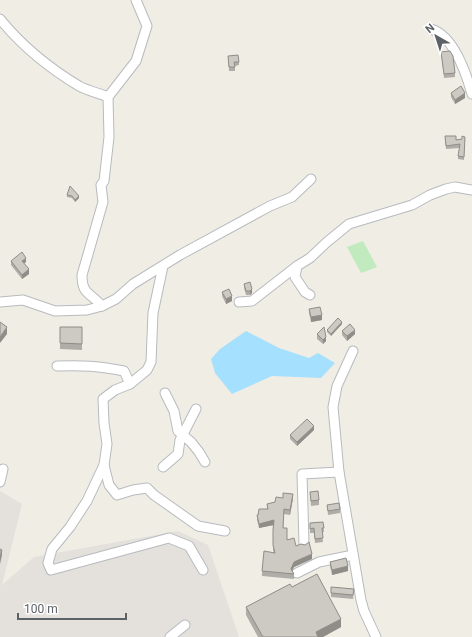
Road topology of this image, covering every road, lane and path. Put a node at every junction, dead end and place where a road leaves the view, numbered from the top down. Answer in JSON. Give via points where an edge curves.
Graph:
{"nodes":[{"id":1,"x":136,"y":0,"type":"edge"},
{"id":2,"x":0,"y":18,"type":"edge"},
{"id":3,"x":432,"y":29,"type":"dead end"},
{"id":4,"x":472,"y":94,"type":"edge"},
{"id":5,"x":108,"y":97,"type":"junction"},
{"id":6,"x":311,"y":180,"type":"dead end"},
{"id":7,"x":472,"y":190,"type":"edge"},
{"id":8,"x":163,"y":266,"type":"junction"},
{"id":9,"x":297,"y":266,"type":"junction"},
{"id":10,"x":310,"y":294,"type":"dead end"},
{"id":11,"x":0,"y":302,"type":"edge"},
{"id":12,"x":239,"y":302,"type":"dead end"},
{"id":13,"x":102,"y":306,"type":"junction"},
{"id":14,"x":353,"y":351,"type":"dead end"},
{"id":15,"x":57,"y":366,"type":"dead end"},
{"id":16,"x":130,"y":384,"type":"junction"},
{"id":17,"x":165,"y":393,"type":"dead end"},
{"id":18,"x":196,"y":409,"type":"dead end"},
{"id":19,"x":183,"y":435,"type":"junction"},
{"id":20,"x":205,"y":462,"type":"dead end"},
{"id":21,"x":104,"y":465,"type":"junction"},
{"id":22,"x":162,"y":467,"type":"dead end"},
{"id":23,"x":3,"y":469,"type":"dead end"},
{"id":24,"x":339,"y":472,"type":"junction"},
{"id":25,"x":0,"y":482,"type":"edge"},
{"id":26,"x":225,"y":531,"type":"dead end"},
{"id":27,"x":304,"y":544,"type":"edge"},
{"id":28,"x":353,"y":555,"type":"junction"},
{"id":29,"x":203,"y":570,"type":"dead end"},
{"id":30,"x":297,"y":573,"type":"dead end"},
{"id":31,"x":185,"y":625,"type":"dead end"},
{"id":32,"x":170,"y":637,"type":"edge"},
{"id":33,"x":376,"y":637,"type":"edge"}],
"edges":[{"from":1,"to":5,"type":"street","via":[[147,26],[136,60]]},
{"from":2,"to":5,"type":"street","via":[[43,62],[81,86]]},
{"from":3,"to":4,"type":"street","via":[[438,31],[449,42],[461,62]]},
{"from":5,"to":13,"type":"street","via":[[109,137],[104,181],[101,185],[103,202],[82,275],[82,286]]},
{"from":6,"to":8,"type":"street","via":[[292,197],[270,206]]},
{"from":7,"to":9,"type":"street","via":[[455,187],[446,189],[412,204],[349,224]]},
{"from":8,"to":13,"type":"street"},
{"from":8,"to":16,"type":"street","via":[[153,313],[151,362],[147,370]]},
{"from":9,"to":10,"type":"street","via":[[295,277],[305,292]]},
{"from":9,"to":12,"type":"street","via":[[252,301]]},
{"from":11,"to":13,"type":"street","via":[[23,300],[55,311],[87,310]]},
{"from":14,"to":24,"type":"street","via":[[337,386],[334,401]]},
{"from":15,"to":16,"type":"street","via":[[100,366],[124,371]]},
{"from":16,"to":21,"type":"street","via":[[115,390],[103,400],[107,444]]},
{"from":17,"to":19,"type":"street","via":[[174,411],[178,431]]},
{"from":18,"to":19,"type":"street"},
{"from":19,"to":20,"type":"street"},
{"from":19,"to":22,"type":"street","via":[[178,454]]},
{"from":21,"to":26,"type":"street","via":[[109,485],[117,495],[148,488],[198,526]]},
{"from":21,"to":29,"type":"street","via":[[70,528],[52,549],[48,563],[51,570],[169,538],[189,546]]},
{"from":23,"to":25,"type":"street"},
{"from":24,"to":27,"type":"street","via":[[302,474]]},
{"from":24,"to":28,"type":"street"},
{"from":28,"to":30,"type":"street","via":[[319,562]]},
{"from":28,"to":33,"type":"street","via":[[364,611]]},
{"from":31,"to":32,"type":"street"}]}
